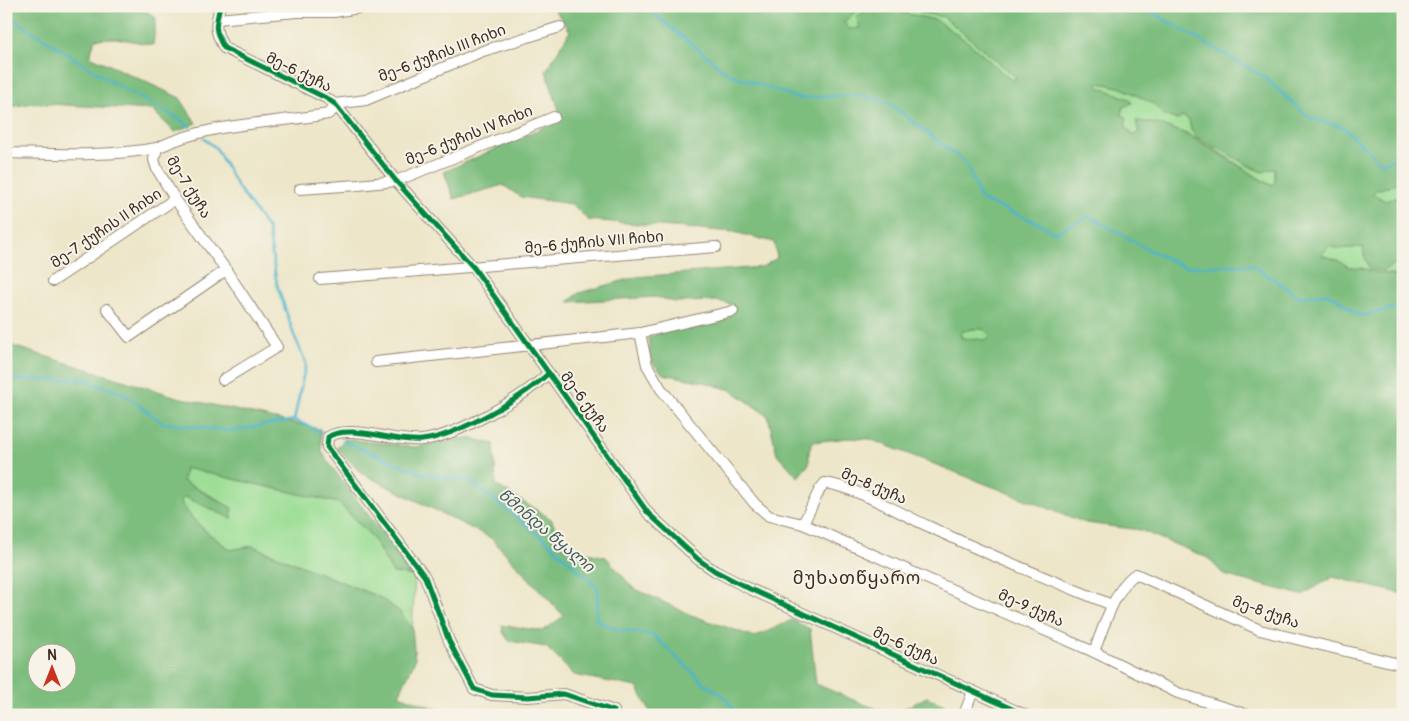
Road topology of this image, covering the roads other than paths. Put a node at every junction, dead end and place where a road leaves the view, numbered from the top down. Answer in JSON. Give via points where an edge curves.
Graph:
{"nodes":[{"id":1,"x":220,"y":6,"type":"edge"},
{"id":2,"x":371,"y":6,"type":"edge"},
{"id":3,"x":217,"y":19,"type":"junction"},
{"id":4,"x":560,"y":27,"type":"dead end"},
{"id":5,"x":334,"y":104,"type":"junction"},
{"id":6,"x":554,"y":117,"type":"dead end"},
{"id":7,"x":157,"y":148,"type":"junction"},
{"id":8,"x":6,"y":153,"type":"edge"},
{"id":9,"x":396,"y":181,"type":"junction"},
{"id":10,"x":300,"y":189,"type":"dead end"},
{"id":11,"x":175,"y":199,"type":"junction"},
{"id":12,"x":716,"y":247,"type":"dead end"},
{"id":13,"x":474,"y":268,"type":"junction"},
{"id":14,"x":226,"y":270,"type":"junction"},
{"id":15,"x":320,"y":279,"type":"dead end"},
{"id":16,"x":53,"y":281,"type":"dead end"},
{"id":17,"x":107,"y":309,"type":"dead end"},
{"id":18,"x":733,"y":311,"type":"dead end"},
{"id":19,"x":640,"y":333,"type":"junction"},
{"id":20,"x":529,"y":345,"type":"junction"},
{"id":21,"x":376,"y":362,"type":"dead end"},
{"id":22,"x":549,"y":373,"type":"junction"},
{"id":23,"x":223,"y":380,"type":"dead end"},
{"id":24,"x":803,"y":524,"type":"junction"},
{"id":25,"x":1112,"y":605,"type":"junction"},
{"id":26,"x":1094,"y":652,"type":"junction"},
{"id":27,"x":1403,"y":664,"type":"edge"},
{"id":28,"x":974,"y":691,"type":"junction"},
{"id":29,"x":614,"y":711,"type":"dead end"},
{"id":30,"x":964,"y":715,"type":"edge"},
{"id":31,"x":1026,"y":715,"type":"edge"},
{"id":32,"x":1248,"y":715,"type":"edge"}],
"edges":[{"from":1,"to":3,"type":"street","name":"მე-6 ქუჩა"},
{"from":2,"to":3,"type":"street","via":[[334,12]]},
{"from":3,"to":5,"type":"street","name":"მე-6 ქუჩა","via":[[216,34],[224,48]]},
{"from":4,"to":5,"type":"street","name":"მე-6 ქუჩის III ჩიხი","via":[[483,51],[366,100]]},
{"from":5,"to":7,"type":"street","name":"მე-7 ქუჩა","via":[[328,114],[206,130],[176,138]]},
{"from":5,"to":9,"type":"street","name":"მე-6 ქუჩა"},
{"from":6,"to":9,"type":"street","name":"მე-6 ქუჩის IV ჩიხი"},
{"from":7,"to":8,"type":"street","via":[[80,155]]},
{"from":7,"to":11,"type":"street","name":"მე-7 ქუჩა","via":[[154,160],[157,169]]},
{"from":9,"to":10,"type":"street","name":"მე-6 ქუჩის IV ჩიხი"},
{"from":9,"to":13,"type":"street","name":"მე-6 ქუჩა"},
{"from":11,"to":14,"type":"street","name":"მე-7 ქუჩა"},
{"from":11,"to":16,"type":"street","name":"მე-7 ქუჩის II ჩიხი"},
{"from":12,"to":13,"type":"street","name":"მე-6 ქუჩის VII ჩიხი"},
{"from":13,"to":15,"type":"street","name":"მე-6 ქუჩის VII ჩიხი"},
{"from":13,"to":20,"type":"street","name":"მე-6 ქუჩა"},
{"from":14,"to":17,"type":"street","via":[[129,337]]},
{"from":14,"to":23,"type":"street","name":"მე-7 ქუჩა","via":[[277,347]]},
{"from":18,"to":19,"type":"street"},
{"from":19,"to":20,"type":"street"},
{"from":19,"to":24,"type":"street","via":[[647,365],[661,389],[755,504],[769,516]]},
{"from":20,"to":21,"type":"street"},
{"from":20,"to":22,"type":"street","name":"მე-6 ქუჩა"},
{"from":22,"to":28,"type":"street","name":"მე-6 ქუჩა","via":[[648,513],[699,560],[750,589]]},
{"from":22,"to":29,"type":"street","via":[[535,386],[491,413],[444,436],[420,440],[335,432],[328,437],[327,447],[425,578],[449,641],[474,689],[492,695],[528,697],[564,694]]},
{"from":24,"to":25,"type":"street","name":"მე-8 ქუჩა","via":[[820,489],[825,483],[834,484],[999,559]]},
{"from":24,"to":26,"type":"street","name":"მე-9 ქუჩა"},
{"from":25,"to":26,"type":"street","name":"მე-8 ქუჩა"},
{"from":25,"to":27,"type":"street","name":"მე-8 ქუჩა","via":[[1130,577],[1136,574],[1260,630]]},
{"from":26,"to":32,"type":"street","name":"მე-9 ქუჩა","via":[[1178,693]]},
{"from":28,"to":30,"type":"street"},
{"from":28,"to":31,"type":"street","name":"მე-6 ქუჩა"}]}
